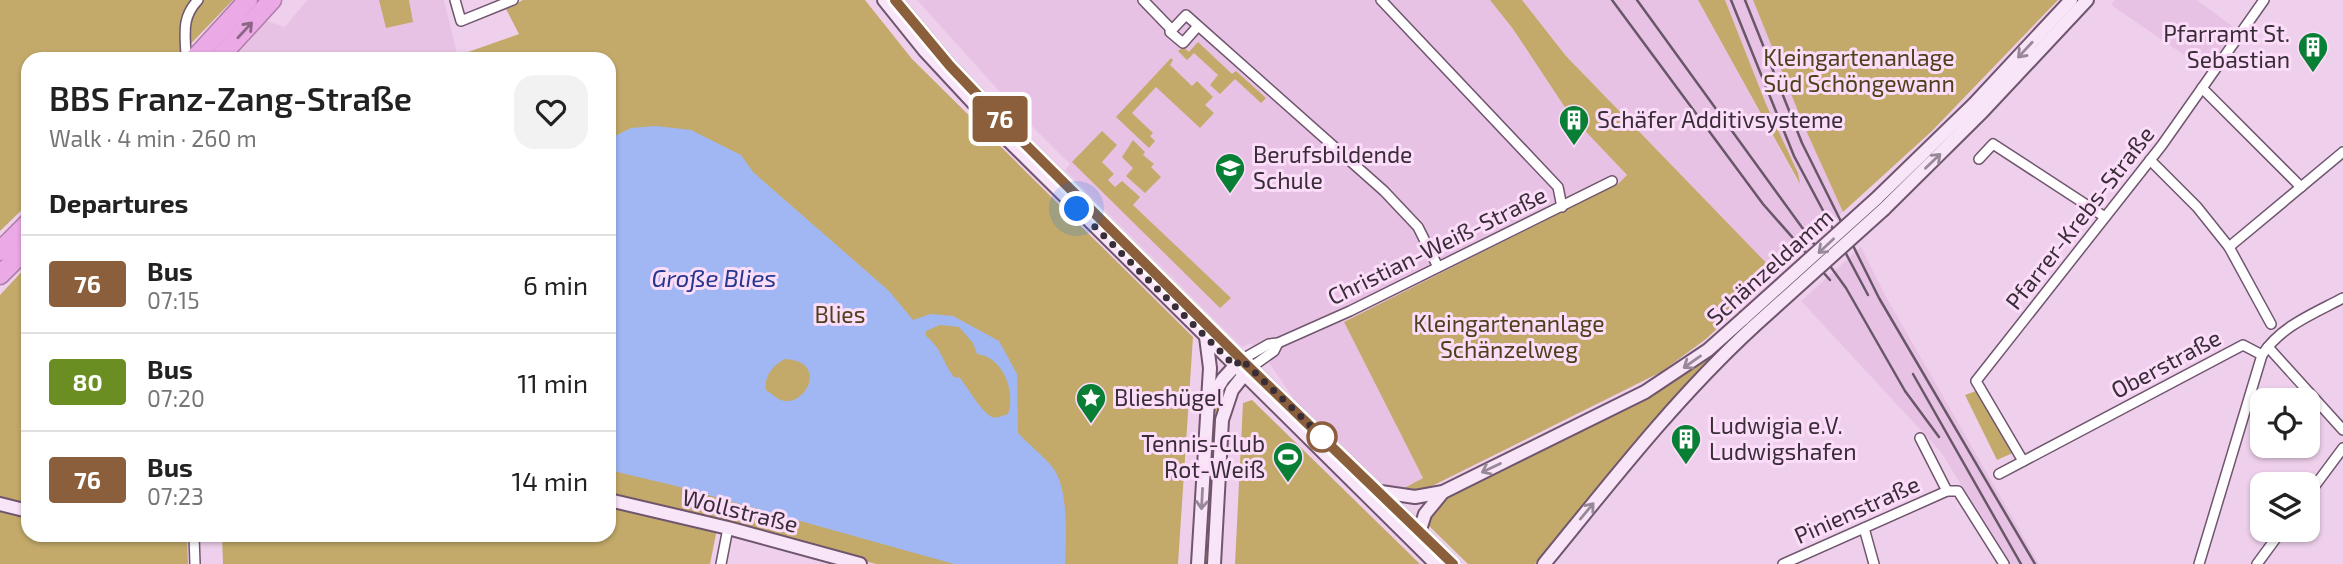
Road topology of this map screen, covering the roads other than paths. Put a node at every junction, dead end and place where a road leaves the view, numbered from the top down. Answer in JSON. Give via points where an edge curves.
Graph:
{"nodes":[{"id":1,"x":198,"y":0,"type":"edge"},
{"id":2,"x":248,"y":0,"type":"edge"},
{"id":3,"x":272,"y":0,"type":"edge"},
{"id":4,"x":456,"y":0,"type":"edge"},
{"id":5,"x":513,"y":0,"type":"edge"},
{"id":6,"x":884,"y":0,"type":"edge"},
{"id":7,"x":895,"y":0,"type":"edge"},
{"id":8,"x":1143,"y":0,"type":"edge"},
{"id":9,"x":1381,"y":0,"type":"edge"},
{"id":10,"x":2071,"y":0,"type":"edge"},
{"id":11,"x":2087,"y":0,"type":"edge"},
{"id":12,"x":2264,"y":0,"type":"edge"},
{"id":13,"x":1198,"y":26,"type":"junction"},
{"id":14,"x":1172,"y":30,"type":"junction"},
{"id":15,"x":197,"y":52,"type":"edge"},
{"id":16,"x":203,"y":52,"type":"edge"},
{"id":17,"x":205,"y":52,"type":"edge"},
{"id":18,"x":2202,"y":89,"type":"junction"},
{"id":19,"x":2343,"y":152,"type":"edge"},
{"id":20,"x":1979,"y":159,"type":"dead end"},
{"id":21,"x":2150,"y":160,"type":"junction"},
{"id":22,"x":1612,"y":181,"type":"dead end"},
{"id":23,"x":2301,"y":187,"type":"junction"},
{"id":24,"x":1880,"y":204,"type":"junction"},
{"id":25,"x":1562,"y":207,"type":"junction"},
{"id":26,"x":2105,"y":217,"type":"junction"},
{"id":27,"x":21,"y":230,"type":"edge"},
{"id":28,"x":2229,"y":247,"type":"junction"},
{"id":29,"x":0,"y":251,"type":"edge"},
{"id":30,"x":21,"y":254,"type":"edge"},
{"id":31,"x":1438,"y":267,"type":"junction"},
{"id":32,"x":0,"y":275,"type":"edge"},
{"id":33,"x":2343,"y":298,"type":"edge"},
{"id":34,"x":1749,"y":323,"type":"junction"},
{"id":35,"x":2271,"y":324,"type":"dead end"},
{"id":36,"x":1206,"y":337,"type":"junction"},
{"id":37,"x":2265,"y":351,"type":"junction"},
{"id":38,"x":1242,"y":367,"type":"junction"},
{"id":39,"x":1207,"y":406,"type":"junction"},
{"id":40,"x":2343,"y":430,"type":"edge"},
{"id":41,"x":1920,"y":438,"type":"dead end"},
{"id":42,"x":2343,"y":448,"type":"edge"},
{"id":43,"x":2023,"y":461,"type":"junction"},
{"id":44,"x":1999,"y":474,"type":"dead end"},
{"id":45,"x":2320,"y":479,"type":"edge"},
{"id":46,"x":1947,"y":491,"type":"junction"},
{"id":47,"x":1381,"y":492,"type":"junction"},
{"id":48,"x":1443,"y":492,"type":"junction"},
{"id":49,"x":616,"y":502,"type":"edge"},
{"id":50,"x":0,"y":505,"type":"edge"},
{"id":51,"x":21,"y":510,"type":"edge"},
{"id":52,"x":728,"y":528,"type":"junction"},
{"id":53,"x":1864,"y":528,"type":"junction"},
{"id":54,"x":1419,"y":530,"type":"junction"},
{"id":55,"x":194,"y":542,"type":"edge"},
{"id":56,"x":2273,"y":542,"type":"edge"},
{"id":57,"x":1417,"y":545,"type":"junction"},
{"id":58,"x":846,"y":562,"type":"edge"},
{"id":59,"x":1794,"y":562,"type":"edge"},
{"id":60,"x":195,"y":564,"type":"edge"},
{"id":61,"x":722,"y":564,"type":"edge"},
{"id":62,"x":859,"y":564,"type":"edge"},
{"id":63,"x":1198,"y":564,"type":"edge"},
{"id":64,"x":1214,"y":564,"type":"edge"},
{"id":65,"x":1436,"y":564,"type":"edge"},
{"id":66,"x":1453,"y":564,"type":"edge"},
{"id":67,"x":1544,"y":564,"type":"edge"},
{"id":68,"x":1783,"y":564,"type":"edge"},
{"id":69,"x":1874,"y":564,"type":"edge"},
{"id":70,"x":2004,"y":564,"type":"edge"},
{"id":71,"x":2199,"y":564,"type":"edge"},
{"id":72,"x":2257,"y":564,"type":"edge"}],
"edges":[{"from":1,"to":15,"type":"street","via":[[185,19]]},
{"from":2,"to":16,"type":"highway"},
{"from":17,"to":3,"type":"highway","one_way":true},
{"from":4,"to":5,"type":"street","via":[[461,21]]},
{"from":6,"to":36,"type":"main road","via":[[963,93]]},
{"from":7,"to":38,"type":"main road","via":[[950,66]]},
{"from":8,"to":14,"type":"street"},
{"from":9,"to":25,"type":"street","via":[[1558,187]]},
{"from":10,"to":24,"type":"main road","name":"Schänzeldamm","one_way":true},
{"from":24,"to":11,"type":"main road","name":"Schänzeldamm","one_way":true,"via":[[1983,111]]},
{"from":12,"to":18,"type":"street","name":"Pfarrer-Krebs-Straße"},
{"from":13,"to":14,"type":"street","via":[[1186,15]]},
{"from":13,"to":14,"type":"street","via":[[1183,43]]},
{"from":13,"to":31,"type":"street","via":[[1401,208],[1418,227]]},
{"from":18,"to":21,"type":"street","name":"Pfarrer-Krebs-Straße"},
{"from":18,"to":23,"type":"street"},
{"from":19,"to":23,"type":"street"},
{"from":20,"to":26,"type":"street","via":[[1993,144]]},
{"from":21,"to":26,"type":"street","name":"Pfarrer-Krebs-Straße"},
{"from":21,"to":28,"type":"street"},
{"from":22,"to":25,"type":"street","name":"Christian-Weiß-Straße"},
{"from":23,"to":28,"type":"street"},
{"from":24,"to":34,"type":"main road","name":"Schänzeldamm","bridge":true},
{"from":25,"to":31,"type":"street","name":"Christian-Weiß-Straße"},
{"from":26,"to":43,"type":"street","name":"Pfarrer-Krebs-Straße","via":[[1976,381]]},
{"from":27,"to":29,"type":"highway"},
{"from":28,"to":35,"type":"street"},
{"from":30,"to":32,"type":"highway"},
{"from":31,"to":38,"type":"street","name":"Christian-Weiß-Straße","via":[[1278,342],[1274,351]]},
{"from":33,"to":37,"type":"street","via":[[2294,324]]},
{"from":34,"to":48,"type":"main road","name":"Schänzeldamm","one_way":true,"via":[[1645,392]]},
{"from":67,"to":34,"type":"main road","name":"Schänzeldamm","one_way":true,"via":[[1682,396]]},
{"from":36,"to":38,"type":"main road"},
{"from":36,"to":39,"type":"main road","via":[[1210,368]]},
{"from":37,"to":40,"type":"street"},
{"from":37,"to":43,"type":"street","name":"Oberstraße","via":[[2243,345]]},
{"from":37,"to":71,"type":"street"},
{"from":38,"to":39,"type":"main road","via":[[1223,379]]},
{"from":38,"to":47,"type":"main road"},
{"from":38,"to":57,"type":"main road"},
{"from":38,"to":64,"type":"main road","via":[[1222,420]]},
{"from":39,"to":63,"type":"main road","one_way":true},
{"from":41,"to":46,"type":"street"},
{"from":42,"to":45,"type":"street"},
{"from":43,"to":44,"type":"street","name":"Oberstraße"},
{"from":46,"to":53,"type":"street","name":"Pinienstraße"},
{"from":46,"to":70,"type":"street","via":[[1958,491]]},
{"from":47,"to":48,"type":"main road","name":"Schänzeldamm","via":[[1408,497]]},
{"from":47,"to":54,"type":"main road"},
{"from":48,"to":54,"type":"main road","name":"Schänzeldamm","via":[[1425,513]]},
{"from":49,"to":52,"type":"main road","name":"Wollstraße"},
{"from":50,"to":51,"type":"main road"},
{"from":52,"to":58,"type":"main road","name":"Wollstraße"},
{"from":52,"to":61,"type":"street"},
{"from":53,"to":59,"type":"street","name":"Pinienstraße"},
{"from":53,"to":69,"type":"street"},
{"from":54,"to":57,"type":"main road","name":"Schänzeldamm"},
{"from":54,"to":66,"type":"main road"},
{"from":55,"to":60,"type":"street"},
{"from":56,"to":72,"type":"street"},
{"from":57,"to":65,"type":"main road"},
{"from":58,"to":62,"type":"main road","name":"Wollstraße"},
{"from":59,"to":68,"type":"street","name":"Pinienstraße"}]}
